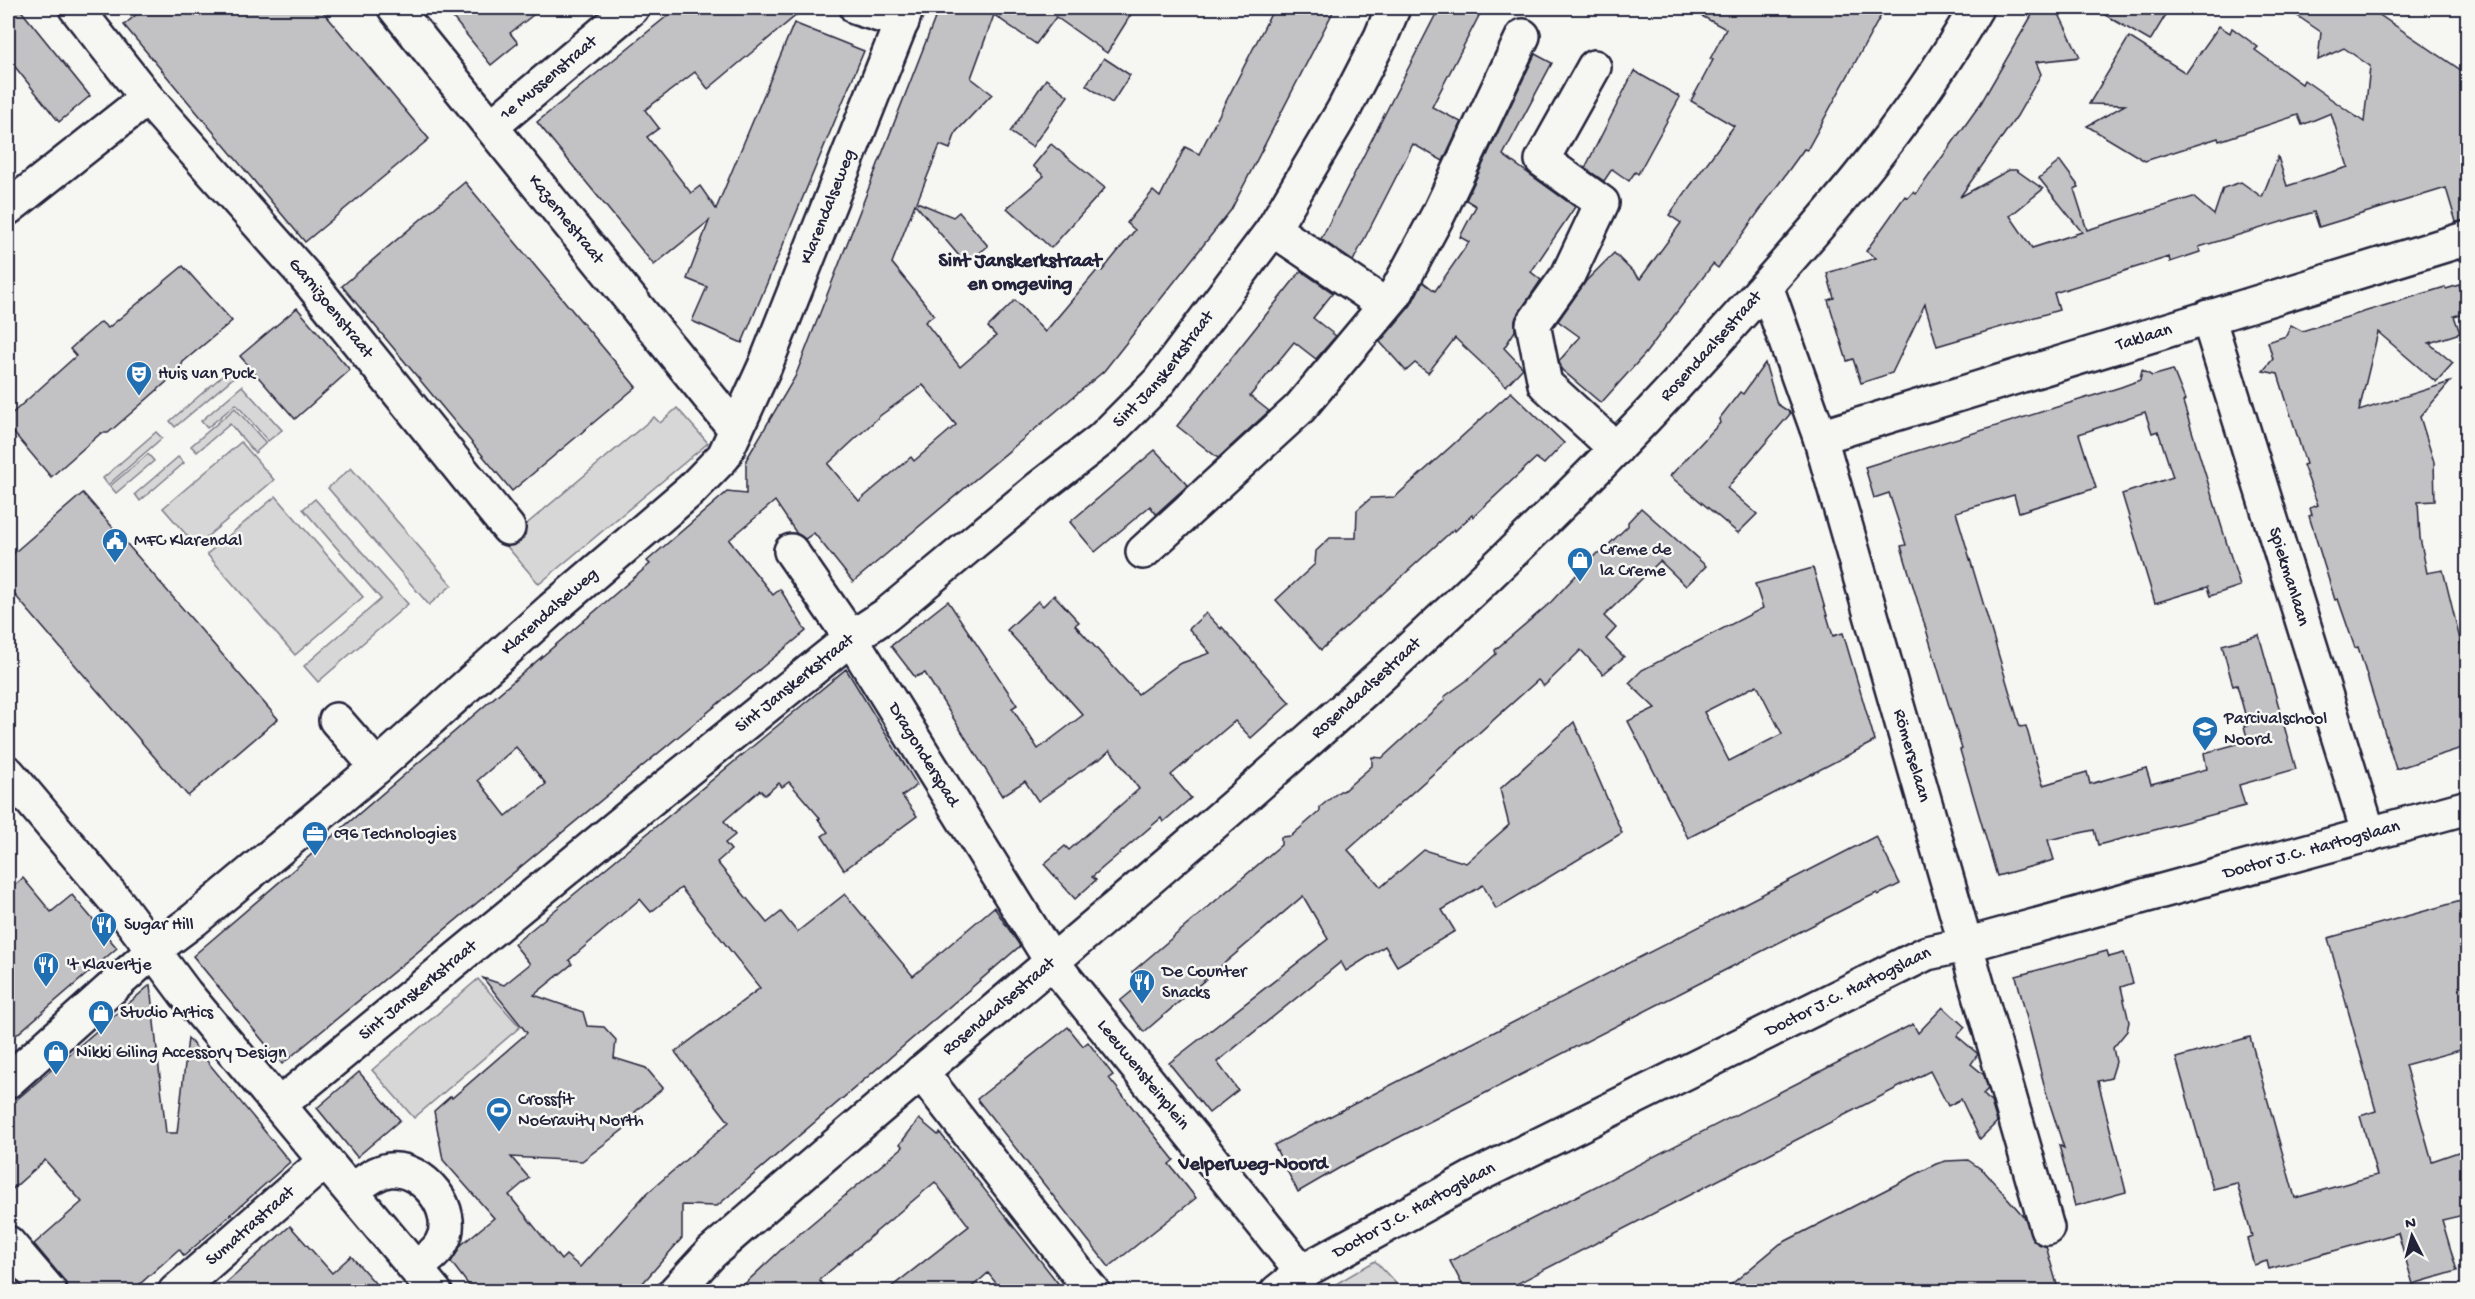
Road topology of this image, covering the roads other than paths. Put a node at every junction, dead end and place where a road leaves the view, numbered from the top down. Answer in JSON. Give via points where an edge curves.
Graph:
{"nodes":[{"id":1,"x":76,"y":8,"type":"edge"},
{"id":2,"x":395,"y":8,"type":"edge"},
{"id":3,"x":632,"y":8,"type":"edge"},
{"id":4,"x":856,"y":8,"type":"edge"},
{"id":5,"x":1393,"y":8,"type":"edge"},
{"id":6,"x":1976,"y":8,"type":"edge"},
{"id":7,"x":904,"y":15,"type":"edge"},
{"id":8,"x":1522,"y":36,"type":"dead end"},
{"id":9,"x":1594,"y":67,"type":"dead end"},
{"id":10,"x":147,"y":98,"type":"junction"},
{"id":11,"x":492,"y":126,"type":"junction"},
{"id":12,"x":8,"y":208,"type":"edge"},
{"id":13,"x":1273,"y":229,"type":"junction"},
{"id":14,"x":2468,"y":238,"type":"edge"},
{"id":15,"x":1766,"y":286,"type":"junction"},
{"id":16,"x":1385,"y":305,"type":"junction"},
{"id":17,"x":2208,"y":316,"type":"junction"},
{"id":18,"x":736,"y":430,"type":"junction"},
{"id":19,"x":1820,"y":436,"type":"junction"},
{"id":20,"x":1616,"y":449,"type":"junction"},
{"id":21,"x":508,"y":528,"type":"dead end"},
{"id":22,"x":791,"y":551,"type":"dead end"},
{"id":23,"x":1143,"y":552,"type":"dead end"},
{"id":24,"x":851,"y":639,"type":"junction"},
{"id":25,"x":336,"y":720,"type":"dead end"},
{"id":26,"x":377,"y":767,"type":"junction"},
{"id":27,"x":11,"y":786,"type":"edge"},
{"id":28,"x":2468,"y":807,"type":"edge"},
{"id":29,"x":2369,"y":835,"type":"junction"},
{"id":30,"x":1965,"y":945,"type":"junction"},
{"id":31,"x":154,"y":950,"type":"junction"},
{"id":32,"x":1052,"y":962,"type":"junction"},
{"id":33,"x":921,"y":1072,"type":"junction"},
{"id":34,"x":8,"y":1081,"type":"edge"},
{"id":35,"x":279,"y":1105,"type":"junction"},
{"id":36,"x":325,"y":1161,"type":"junction"},
{"id":37,"x":353,"y":1190,"type":"junction"},
{"id":38,"x":2047,"y":1228,"type":"dead end"},
{"id":39,"x":8,"y":1244,"type":"edge"},
{"id":40,"x":425,"y":1279,"type":"edge"},
{"id":41,"x":1289,"y":1282,"type":"edge"},
{"id":42,"x":50,"y":1292,"type":"edge"},
{"id":43,"x":175,"y":1292,"type":"edge"},
{"id":44,"x":675,"y":1292,"type":"edge"},
{"id":45,"x":1094,"y":1292,"type":"edge"}],
"edges":[{"from":1,"to":10,"type":"street","name":"Garnizoenstraat"},
{"from":2,"to":11,"type":"street","name":"Kazernestraat"},
{"from":3,"to":11,"type":"street","name":"1e Mussenstraat"},
{"from":4,"to":7,"type":"street"},
{"from":5,"to":13,"type":"street","name":"Sint Janskerkstraat","via":[[1343,111]]},
{"from":6,"to":15,"type":"street","name":"Rosendaalsestraat","via":[[1920,99],[1878,155]]},
{"from":7,"to":18,"type":"street","name":"Klarendalseweg"},
{"from":8,"to":16,"type":"street","via":[[1439,213]]},
{"from":9,"to":20,"type":"street","via":[[1542,160],[1602,203],[1568,275],[1533,324],[1545,384]]},
{"from":10,"to":12,"type":"street"},
{"from":10,"to":21,"type":"street","name":"Garnizoenstraat","via":[[305,276]]},
{"from":11,"to":18,"type":"street","name":"Kazernestraat"},
{"from":13,"to":16,"type":"street"},
{"from":13,"to":24,"type":"street","name":"Sint Janskerkstraat","via":[[1158,383],[1102,439],[886,615]]},
{"from":14,"to":17,"type":"street","name":"Taklaan"},
{"from":15,"to":19,"type":"street","name":"Römerselaan"},
{"from":15,"to":20,"type":"street","name":"Rosendaalsestraat"},
{"from":16,"to":23,"type":"street","via":[[1299,409]]},
{"from":17,"to":19,"type":"street","name":"Taklaan"},
{"from":17,"to":29,"type":"street","name":"Spiekmanlaan"},
{"from":18,"to":26,"type":"street","name":"Klarendalseweg","via":[[724,456],[692,489]]},
{"from":19,"to":30,"type":"street","name":"Römerselaan"},
{"from":20,"to":32,"type":"street","name":"Rosendaalsestraat","via":[[1415,644]]},
{"from":22,"to":24,"type":"street","name":"Dragonderspad"},
{"from":24,"to":32,"type":"street","name":"Dragonderspad"},
{"from":24,"to":35,"type":"street","name":"Sint Janskerkstraat"},
{"from":25,"to":26,"type":"street"},
{"from":26,"to":31,"type":"street","name":"Klarendalseweg"},
{"from":27,"to":31,"type":"street"},
{"from":28,"to":29,"type":"street","name":"Doctor J.C. Hartogslaan"},
{"from":29,"to":30,"type":"street","name":"Doctor J.C. Hartogslaan"},
{"from":30,"to":38,"type":"street","name":"Römerselaan"},
{"from":30,"to":41,"type":"street","name":"Doctor J.C. Hartogslaan","via":[[1927,953],[1476,1176]]},
{"from":31,"to":34,"type":"street","name":"Klarendalseweg"},
{"from":31,"to":35,"type":"street"},
{"from":32,"to":33,"type":"street","name":"Rosendaalsestraat"},
{"from":32,"to":41,"type":"street","name":"Leeuwensteinplein"},
{"from":33,"to":44,"type":"street","name":"Rosendaalsestraat","via":[[711,1253]]},
{"from":33,"to":45,"type":"street"},
{"from":35,"to":36,"type":"street"},
{"from":36,"to":37,"type":"street"},
{"from":36,"to":43,"type":"street","name":"Sumatrastraat"},
{"from":37,"to":40,"type":"street"},
{"from":37,"to":40,"type":"street","via":[[376,1174],[398,1170],[415,1175],[436,1196],[446,1220],[445,1235]]},
{"from":39,"to":42,"type":"street"}]}
